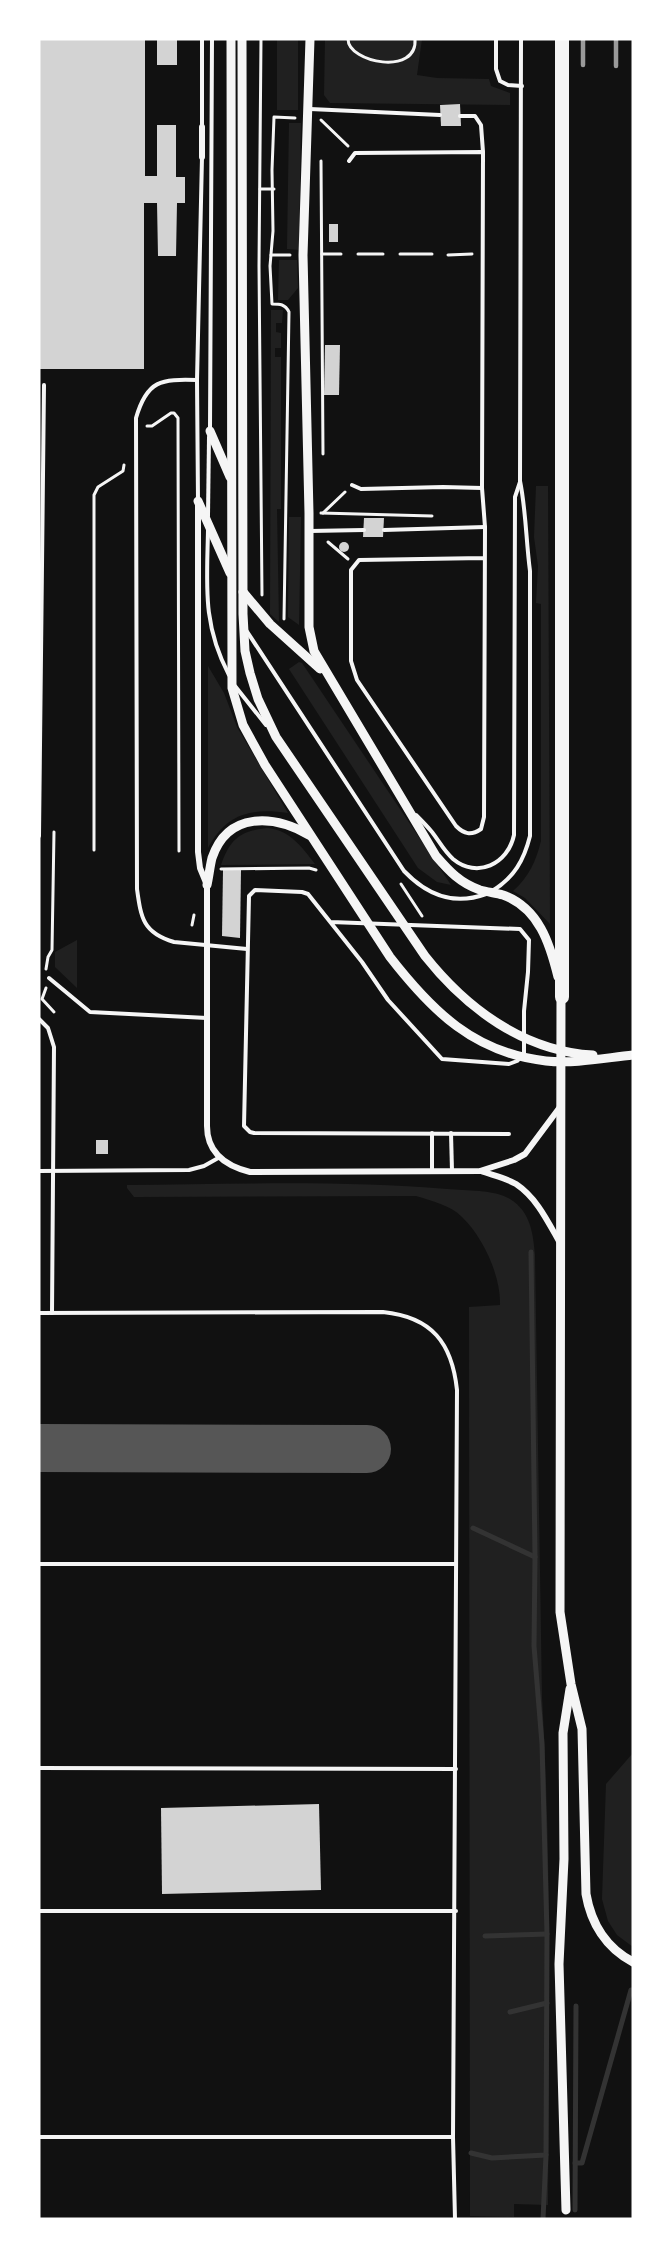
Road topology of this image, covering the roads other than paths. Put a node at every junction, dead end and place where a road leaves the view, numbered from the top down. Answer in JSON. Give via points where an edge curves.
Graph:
{"nodes":[{"id":1,"x":202,"y":39,"type":"edge"},
{"id":2,"x":212,"y":39,"type":"edge"},
{"id":3,"x":231,"y":39,"type":"edge"},
{"id":4,"x":242,"y":39,"type":"edge"},
{"id":5,"x":310,"y":39,"type":"edge"},
{"id":6,"x":496,"y":39,"type":"edge"},
{"id":7,"x":521,"y":39,"type":"edge"},
{"id":8,"x":562,"y":39,"type":"edge"},
{"id":9,"x":522,"y":86,"type":"junction"},
{"id":10,"x":309,"y":109,"type":"junction"},
{"id":11,"x":440,"y":116,"type":"dead end"},
{"id":12,"x":460,"y":116,"type":"dead end"},
{"id":13,"x":202,"y":127,"type":"joint"},
{"id":14,"x":483,"y":152,"type":"junction"},
{"id":15,"x":202,"y":157,"type":"joint"},
{"id":16,"x":349,"y":161,"type":"dead end"},
{"id":17,"x":197,"y":380,"type":"junction"},
{"id":18,"x":44,"y":386,"type":"dead end"},
{"id":19,"x":210,"y":431,"type":"junction"},
{"id":20,"x":520,"y":480,"type":"junction"},
{"id":21,"x":352,"y":485,"type":"road end"},
{"id":22,"x":482,"y":488,"type":"junction"},
{"id":23,"x":198,"y":501,"type":"junction"},
{"id":24,"x":242,"y":504,"type":"junction"},
{"id":25,"x":485,"y":527,"type":"junction"},
{"id":26,"x":364,"y":530,"type":"dead end"},
{"id":27,"x":384,"y":530,"type":"dead end"},
{"id":28,"x":308,"y":531,"type":"junction"},
{"id":29,"x":484,"y":558,"type":"junction"},
{"id":30,"x":232,"y":576,"type":"junction"},
{"id":31,"x":244,"y":627,"type":"junction"},
{"id":32,"x":327,"y":676,"type":"junction"},
{"id":33,"x":276,"y":737,"type":"junction"},
{"id":34,"x":407,"y":805,"type":"junction"},
{"id":35,"x":39,"y":836,"type":"edge"},
{"id":36,"x":311,"y":837,"type":"junction"},
{"id":37,"x":207,"y":885,"type":"junction"},
{"id":38,"x":331,"y":922,"type":"junction"},
{"id":39,"x":208,"y":946,"type":"junction"},
{"id":40,"x":248,"y":949,"type":"junction"},
{"id":41,"x":48,"y":979,"type":"road end"},
{"id":42,"x":562,"y":997,"type":"junction"},
{"id":43,"x":207,"y":1018,"type":"junction"},
{"id":44,"x":39,"y":1019,"type":"edge"},
{"id":45,"x":633,"y":1055,"type":"edge"},
{"id":46,"x":616,"y":1057,"type":"junction"},
{"id":47,"x":562,"y":1104,"type":"junction"},
{"id":48,"x":432,"y":1133,"type":"junction"},
{"id":49,"x":452,"y":1133,"type":"junction"},
{"id":50,"x":509,"y":1134,"type":"dead end"},
{"id":51,"x":220,"y":1157,"type":"junction"},
{"id":52,"x":432,"y":1170,"type":"junction"},
{"id":53,"x":39,"y":1171,"type":"edge"},
{"id":54,"x":52,"y":1171,"type":"junction"},
{"id":55,"x":452,"y":1171,"type":"junction"},
{"id":56,"x":480,"y":1171,"type":"junction"},
{"id":57,"x":561,"y":1245,"type":"junction"},
{"id":58,"x":39,"y":1313,"type":"edge"},
{"id":59,"x":52,"y":1313,"type":"junction"},
{"id":60,"x":39,"y":1564,"type":"edge"},
{"id":61,"x":456,"y":1564,"type":"junction"},
{"id":62,"x":571,"y":1684,"type":"junction"},
{"id":63,"x":39,"y":1768,"type":"edge"},
{"id":64,"x":456,"y":1769,"type":"junction"},
{"id":65,"x":39,"y":1911,"type":"edge"},
{"id":66,"x":456,"y":1911,"type":"junction"},
{"id":67,"x":633,"y":1962,"type":"edge"},
{"id":68,"x":39,"y":2137,"type":"edge"},
{"id":69,"x":453,"y":2137,"type":"junction"},
{"id":70,"x":566,"y":2210,"type":"dead end"},
{"id":71,"x":454,"y":2219,"type":"edge"}],
"edges":[{"from":1,"to":13,"type":"lane"},
{"from":2,"to":19,"type":"lane"},
{"from":3,"to":30,"type":"street"},
{"from":4,"to":24,"type":"street"},
{"from":5,"to":10,"type":"street"},
{"from":6,"to":9,"type":"lane","via":[[500,81]]},
{"from":7,"to":9,"type":"lane"},
{"from":8,"to":42,"type":"highway"},
{"from":9,"to":20,"type":"lane"},
{"from":10,"to":11,"type":"lane"},
{"from":10,"to":28,"type":"street","via":[[303,255]]},
{"from":12,"to":14,"type":"lane","via":[[475,116],[479,121]]},
{"from":13,"to":15,"type":"street"},
{"from":14,"to":16,"type":"lane","via":[[355,153]]},
{"from":14,"to":22,"type":"lane"},
{"from":15,"to":17,"type":"lane"},
{"from":17,"to":23,"type":"lane"},
{"from":17,"to":39,"type":"lane","via":[[176,379],[155,385],[144,395],[136,418],[138,898],[145,925],[162,939]]},
{"from":18,"to":35,"type":"lane"},
{"from":19,"to":24,"type":"street"},
{"from":19,"to":33,"type":"lane","via":[[208,620],[218,652],[237,689]]},
{"from":20,"to":31,"type":"lane","via":[[530,571],[530,836],[522,861],[510,878],[494,890],[464,899],[449,898],[427,891],[404,871]]},
{"from":20,"to":34,"type":"lane","via":[[515,497],[512,846],[493,866],[462,865]]},
{"from":21,"to":22,"type":"lane","via":[[362,489]]},
{"from":22,"to":25,"type":"lane"},
{"from":23,"to":30,"type":"street"},
{"from":23,"to":37,"type":"street","via":[[198,852]]},
{"from":24,"to":31,"type":"street"},
{"from":25,"to":27,"type":"lane"},
{"from":25,"to":29,"type":"lane"},
{"from":26,"to":28,"type":"lane"},
{"from":28,"to":32,"type":"street","via":[[309,627],[314,651]]},
{"from":29,"to":29,"type":"lane","via":[[359,560],[351,570],[351,661],[357,680],[456,826],[469,834],[481,829],[484,817]]},
{"from":30,"to":32,"type":"street","via":[[270,624]]},
{"from":30,"to":36,"type":"street","via":[[232,688],[243,725]]},
{"from":31,"to":33,"type":"street","via":[[250,672]]},
{"from":32,"to":34,"type":"street"},
{"from":33,"to":46,"type":"street","via":[[425,956],[468,1003],[494,1022],[543,1045],[584,1055]]},
{"from":34,"to":42,"type":"street","via":[[449,872],[480,890],[504,896],[538,922],[551,947]]},
{"from":36,"to":37,"type":"street","via":[[296,827],[275,821],[253,820],[240,825],[228,833],[213,857]]},
{"from":36,"to":46,"type":"street","via":[[390,957],[425,1001],[460,1029],[493,1048],[517,1056],[557,1061]]},
{"from":37,"to":39,"type":"street"},
{"from":38,"to":38,"type":"lane","via":[[388,1000],[442,1059],[509,1064],[524,1054],[529,940],[520,929]]},
{"from":38,"to":40,"type":"lane","via":[[308,894],[255,890],[249,896]]},
{"from":39,"to":40,"type":"lane"},
{"from":39,"to":43,"type":"street"},
{"from":40,"to":48,"type":"lane","via":[[243,1122],[247,1130]]},
{"from":41,"to":43,"type":"lane","via":[[90,1012]]},
{"from":42,"to":47,"type":"street"},
{"from":43,"to":51,"type":"street","via":[[207,1134]]},
{"from":44,"to":54,"type":"lane","via":[[48,1028],[54,1047]]},
{"from":45,"to":46,"type":"street"},
{"from":47,"to":56,"type":"street","via":[[525,1154]]},
{"from":47,"to":57,"type":"street"},
{"from":48,"to":49,"type":"lane"},
{"from":48,"to":52,"type":"lane"},
{"from":49,"to":50,"type":"lane"},
{"from":49,"to":55,"type":"lane"},
{"from":51,"to":52,"type":"street","via":[[250,1172]]},
{"from":51,"to":54,"type":"lane","via":[[189,1170]]},
{"from":52,"to":55,"type":"street"},
{"from":53,"to":54,"type":"lane"},
{"from":54,"to":59,"type":"lane"},
{"from":55,"to":56,"type":"street"},
{"from":56,"to":57,"type":"street","via":[[526,1191]]},
{"from":57,"to":62,"type":"street","via":[[560,1612]]},
{"from":58,"to":59,"type":"lane"},
{"from":59,"to":61,"type":"lane","via":[[383,1312],[421,1322],[444,1344],[456,1373]]},
{"from":60,"to":61,"type":"lane"},
{"from":61,"to":64,"type":"lane"},
{"from":62,"to":67,"type":"street","via":[[582,1729],[589,1910],[601,1935]]},
{"from":62,"to":70,"type":"street","via":[[563,1733],[564,1859],[559,1964]]},
{"from":63,"to":64,"type":"lane"},
{"from":64,"to":66,"type":"lane"},
{"from":65,"to":66,"type":"lane"},
{"from":66,"to":69,"type":"lane"},
{"from":68,"to":69,"type":"lane"},
{"from":69,"to":71,"type":"lane"}]}
